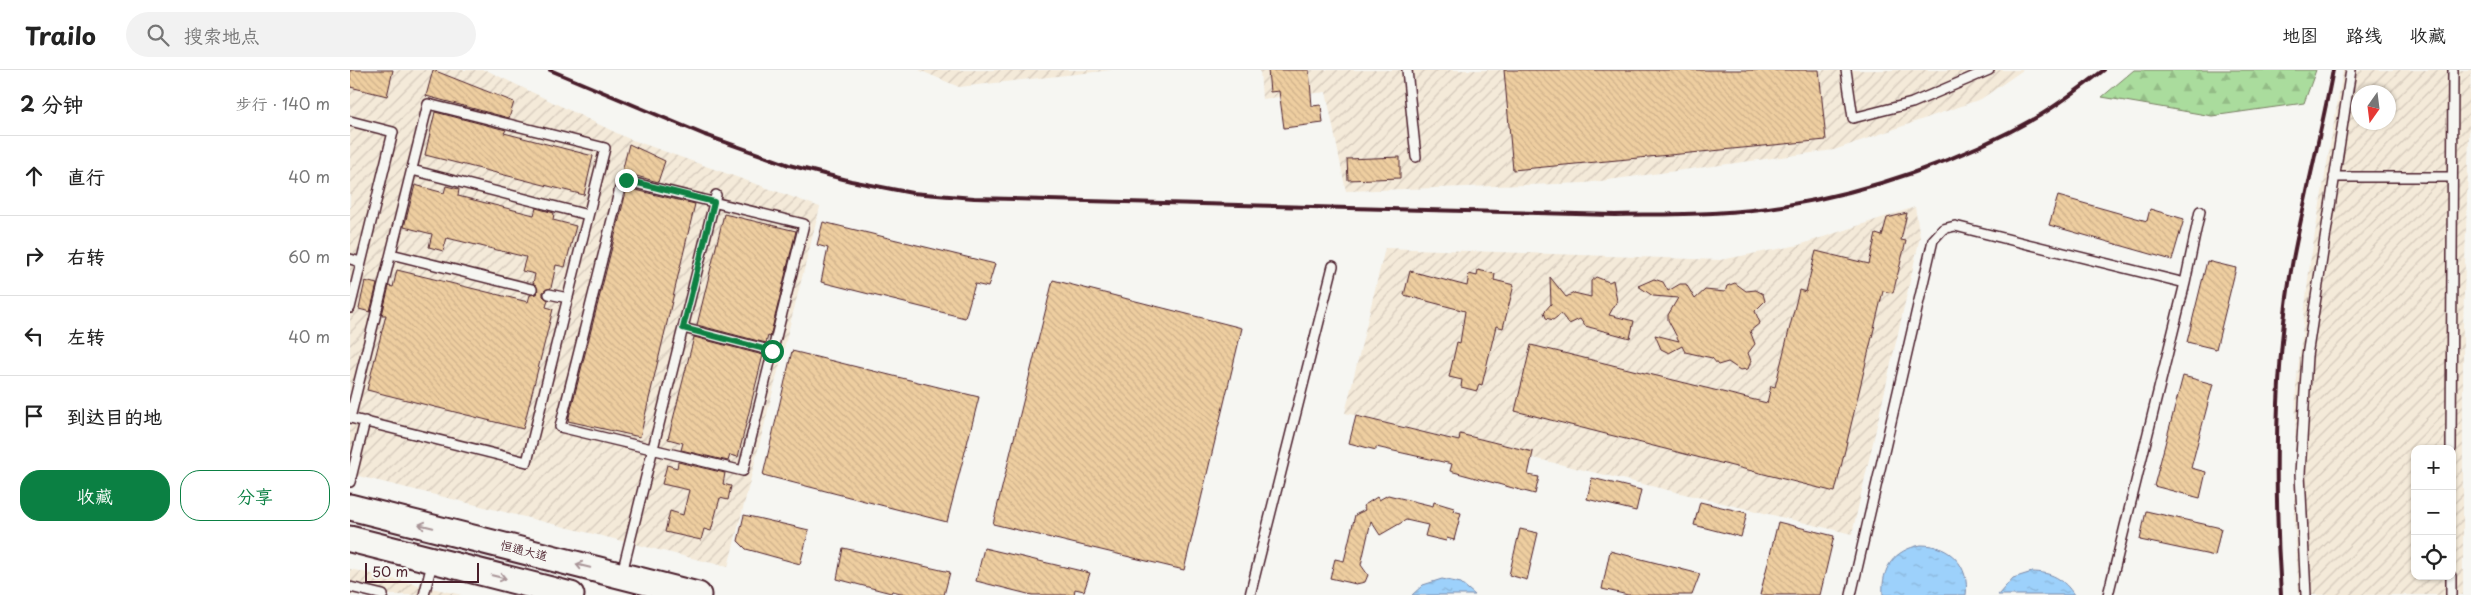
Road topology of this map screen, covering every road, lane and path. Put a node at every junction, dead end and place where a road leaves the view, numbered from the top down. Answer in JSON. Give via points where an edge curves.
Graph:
{"nodes":[{"id":1,"x":1407,"y":70,"type":"edge"},
{"id":2,"x":1846,"y":70,"type":"edge"},
{"id":3,"x":1989,"y":70,"type":"edge"},
{"id":4,"x":2351,"y":70,"type":"edge"},
{"id":5,"x":2453,"y":70,"type":"edge"},
{"id":6,"x":350,"y":121,"type":"edge"},
{"id":7,"x":1416,"y":157,"type":"dead end"},
{"id":8,"x":412,"y":170,"type":"junction"},
{"id":9,"x":2334,"y":177,"type":"junction"},
{"id":10,"x":2452,"y":177,"type":"junction"},
{"id":11,"x":715,"y":199,"type":"junction"},
{"id":12,"x":2200,"y":211,"type":"dead end"},
{"id":13,"x":588,"y":215,"type":"junction"},
{"id":14,"x":391,"y":254,"type":"junction"},
{"id":15,"x":350,"y":259,"type":"edge"},
{"id":16,"x":361,"y":262,"type":"junction"},
{"id":17,"x":1333,"y":266,"type":"dead end"},
{"id":18,"x":2185,"y":283,"type":"junction"},
{"id":19,"x":532,"y":289,"type":"dead end"},
{"id":20,"x":549,"y":294,"type":"dead end"},
{"id":21,"x":568,"y":298,"type":"junction"},
{"id":22,"x":350,"y":308,"type":"edge"},
{"id":23,"x":683,"y":328,"type":"junction"},
{"id":24,"x":772,"y":351,"type":"junction"},
{"id":25,"x":365,"y":421,"type":"junction"},
{"id":26,"x":2451,"y":445,"type":"edge"},
{"id":27,"x":653,"y":449,"type":"junction"},
{"id":28,"x":350,"y":482,"type":"edge"},
{"id":29,"x":350,"y":506,"type":"edge"},
{"id":30,"x":350,"y":539,"type":"edge"},
{"id":31,"x":433,"y":560,"type":"junction"},
{"id":32,"x":621,"y":576,"type":"junction"},
{"id":33,"x":2451,"y":580,"type":"edge"},
{"id":34,"x":350,"y":587,"type":"edge"},
{"id":35,"x":383,"y":595,"type":"edge"},
{"id":36,"x":424,"y":595,"type":"edge"},
{"id":37,"x":571,"y":595,"type":"edge"},
{"id":38,"x":698,"y":595,"type":"edge"},
{"id":39,"x":1250,"y":595,"type":"edge"},
{"id":40,"x":1850,"y":595,"type":"edge"},
{"id":41,"x":2108,"y":595,"type":"edge"},
{"id":42,"x":2306,"y":595,"type":"edge"},
{"id":43,"x":2451,"y":595,"type":"edge"}],
"edges":[{"from":1,"to":7,"type":"lane"},
{"from":2,"to":3,"type":"lane","via":[[1853,118],[1912,103]]},
{"from":4,"to":9,"type":"lane"},
{"from":5,"to":10,"type":"lane"},
{"from":6,"to":16,"type":"lane","via":[[393,132]]},
{"from":8,"to":13,"type":"lane"},
{"from":8,"to":13,"type":"lane","via":[[428,104],[605,148]]},
{"from":8,"to":14,"type":"lane"},
{"from":9,"to":10,"type":"lane"},
{"from":9,"to":42,"type":"lane","via":[[2307,356],[2300,474]]},
{"from":10,"to":26,"type":"lane"},
{"from":11,"to":23,"type":"lane"},
{"from":11,"to":24,"type":"lane","via":[[804,224]]},
{"from":11,"to":27,"type":"lane","via":[[622,180],[560,427]]},
{"from":12,"to":18,"type":"lane"},
{"from":13,"to":21,"type":"lane"},
{"from":14,"to":19,"type":"lane"},
{"from":14,"to":25,"type":"lane","via":[[350,418]]},
{"from":15,"to":16,"type":"lane"},
{"from":16,"to":22,"type":"lane"},
{"from":17,"to":39,"type":"lane"},
{"from":18,"to":40,"type":"lane","via":[[1955,226],[1943,229],[1933,240]]},
{"from":18,"to":41,"type":"lane"},
{"from":20,"to":21,"type":"lane"},
{"from":21,"to":25,"type":"lane","via":[[527,462]]},
{"from":23,"to":24,"type":"lane"},
{"from":23,"to":27,"type":"lane"},
{"from":24,"to":27,"type":"lane","via":[[743,471]]},
{"from":25,"to":28,"type":"lane"},
{"from":27,"to":32,"type":"lane"},
{"from":32,"to":29,"type":"main road","name":"恒通大道","one_way":true},
{"from":30,"to":31,"type":"main road"},
{"from":31,"to":36,"type":"lane"},
{"from":31,"to":37,"type":"main road","one_way":true},
{"from":32,"to":38,"type":"main road","name":"恒通大道"},
{"from":33,"to":43,"type":"lane"},
{"from":34,"to":35,"type":"lane"}]}
